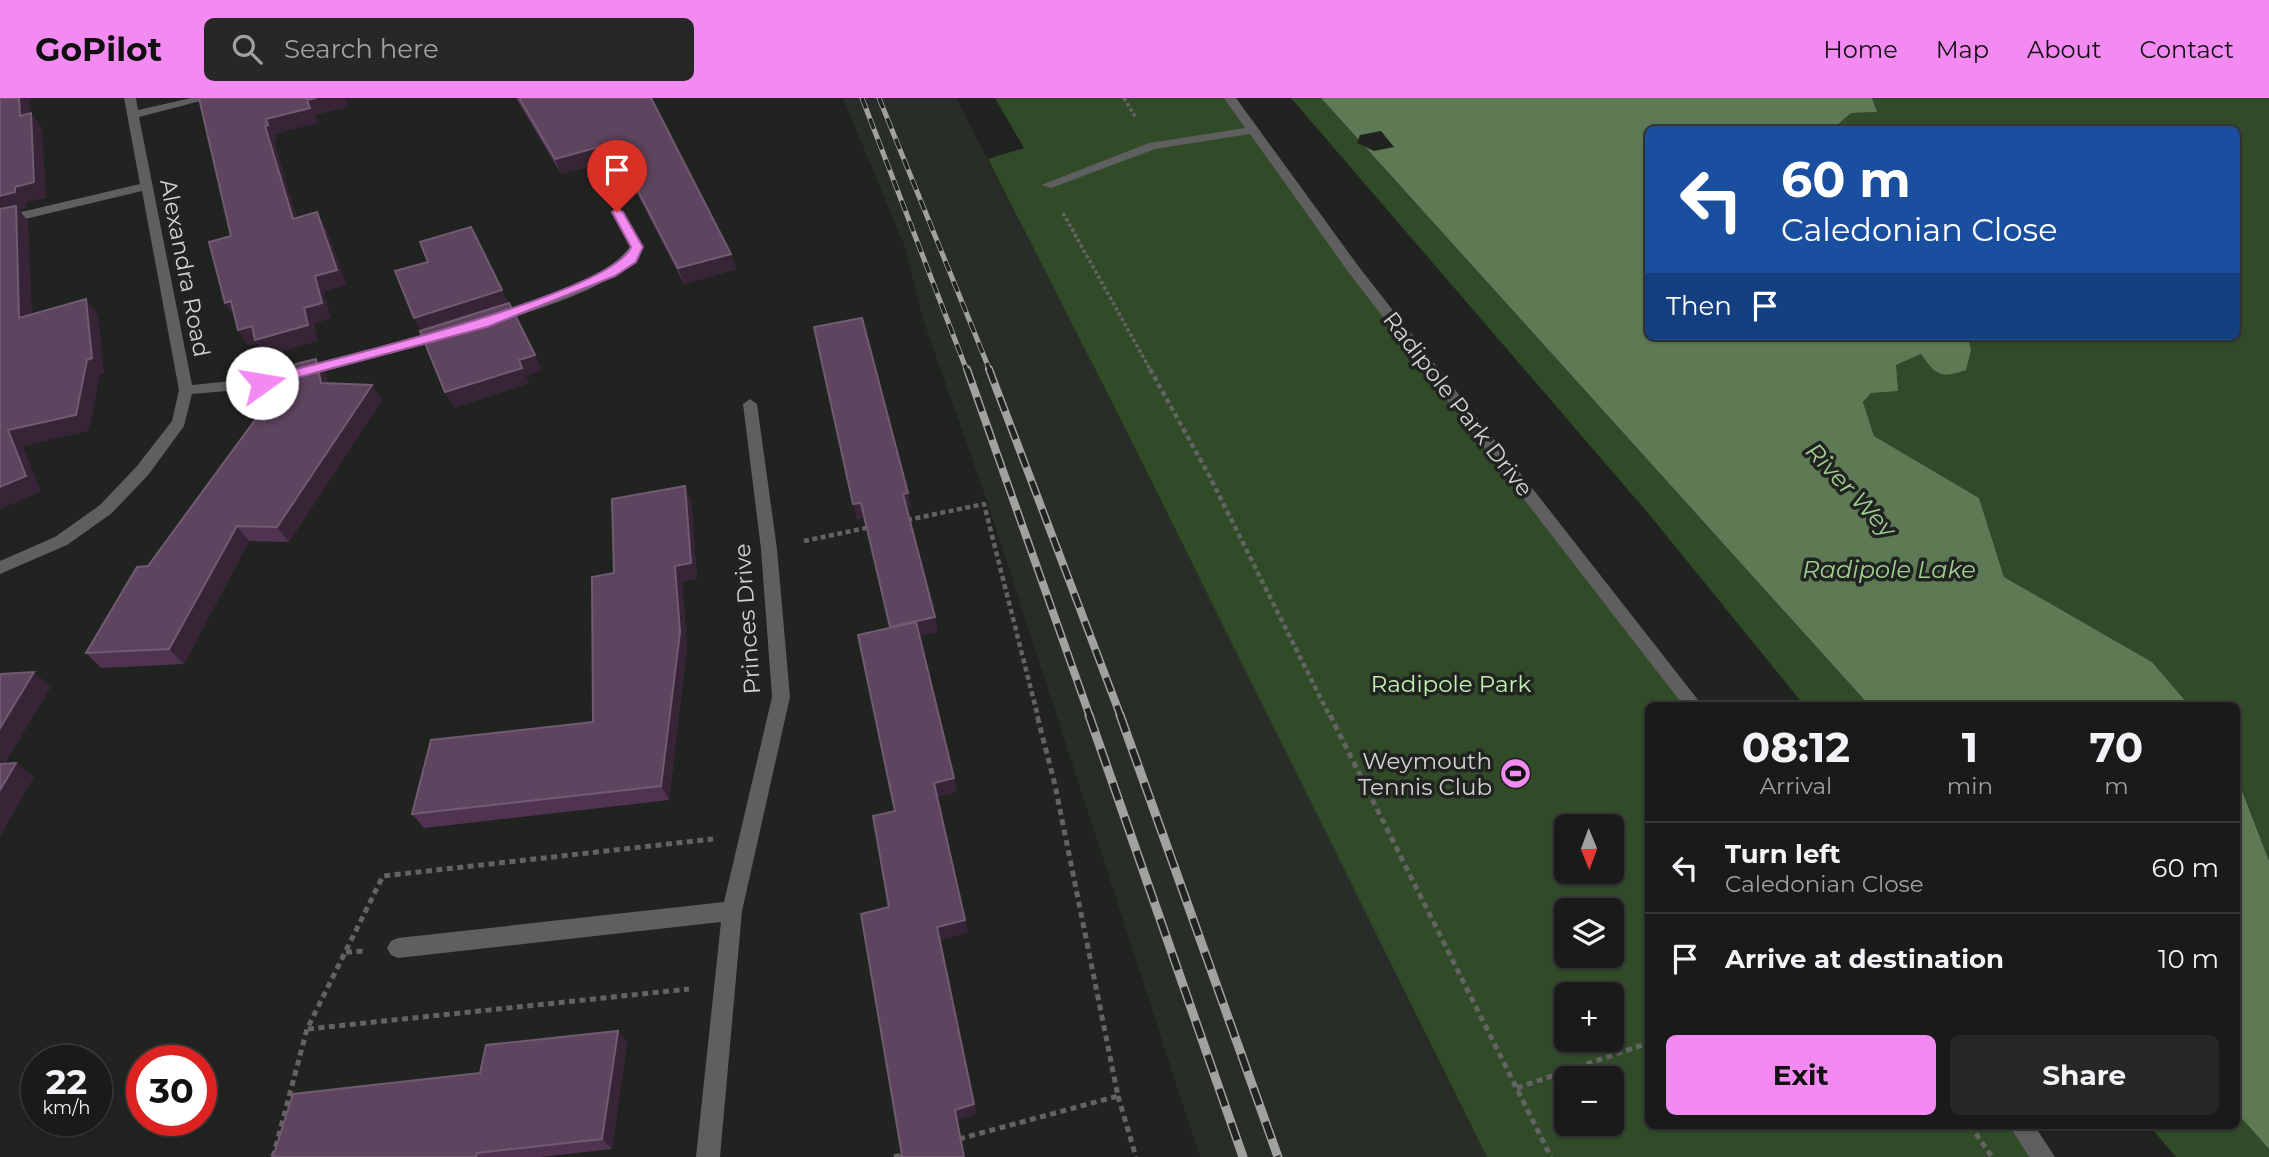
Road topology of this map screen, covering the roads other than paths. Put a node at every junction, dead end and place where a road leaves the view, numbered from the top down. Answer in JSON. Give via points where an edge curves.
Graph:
{"nodes":[{"id":1,"x":130,"y":98,"type":"edge"},
{"id":2,"x":206,"y":98,"type":"edge"},
{"id":3,"x":1230,"y":98,"type":"edge"},
{"id":4,"x":132,"y":115,"type":"junction"},
{"id":5,"x":1253,"y":130,"type":"junction"},
{"id":6,"x":1047,"y":185,"type":"road end"},
{"id":7,"x":146,"y":186,"type":"junction"},
{"id":8,"x":617,"y":212,"type":"dead end"},
{"id":9,"x":0,"y":221,"type":"edge"},
{"id":10,"x":186,"y":390,"type":"junction"},
{"id":11,"x":750,"y":404,"type":"dead end"},
{"id":12,"x":0,"y":568,"type":"edge"},
{"id":13,"x":1691,"y":702,"type":"edge"},
{"id":14,"x":732,"y":911,"type":"junction"},
{"id":15,"x":398,"y":948,"type":"dead end"},
{"id":16,"x":2023,"y":1129,"type":"edge"},
{"id":17,"x":708,"y":1157,"type":"edge"},
{"id":18,"x":2043,"y":1157,"type":"edge"}],
"edges":[{"from":1,"to":4,"type":"street","name":"Alexandra Road"},
{"from":2,"to":4,"type":"street"},
{"from":3,"to":5,"type":"street","name":"Radipole Park Drive"},
{"from":4,"to":7,"type":"street","name":"Alexandra Road"},
{"from":5,"to":6,"type":"street","via":[[1153,146]]},
{"from":5,"to":13,"type":"street","name":"Radipole Park Drive","via":[[1354,270]]},
{"from":7,"to":9,"type":"street"},
{"from":7,"to":10,"type":"street","name":"Alexandra Road"},
{"from":8,"to":10,"type":"street","via":[[637,247],[632,259],[610,273],[463,329],[262,383]]},
{"from":10,"to":12,"type":"street","name":"Alexandra Road","via":[[180,422],[106,509],[61,541]]},
{"from":11,"to":14,"type":"street","name":"Princes Drive","via":[[769,549],[781,697]]},
{"from":14,"to":15,"type":"street"},
{"from":14,"to":17,"type":"street","name":"Princes Drive"},
{"from":16,"to":18,"type":"street"}]}
